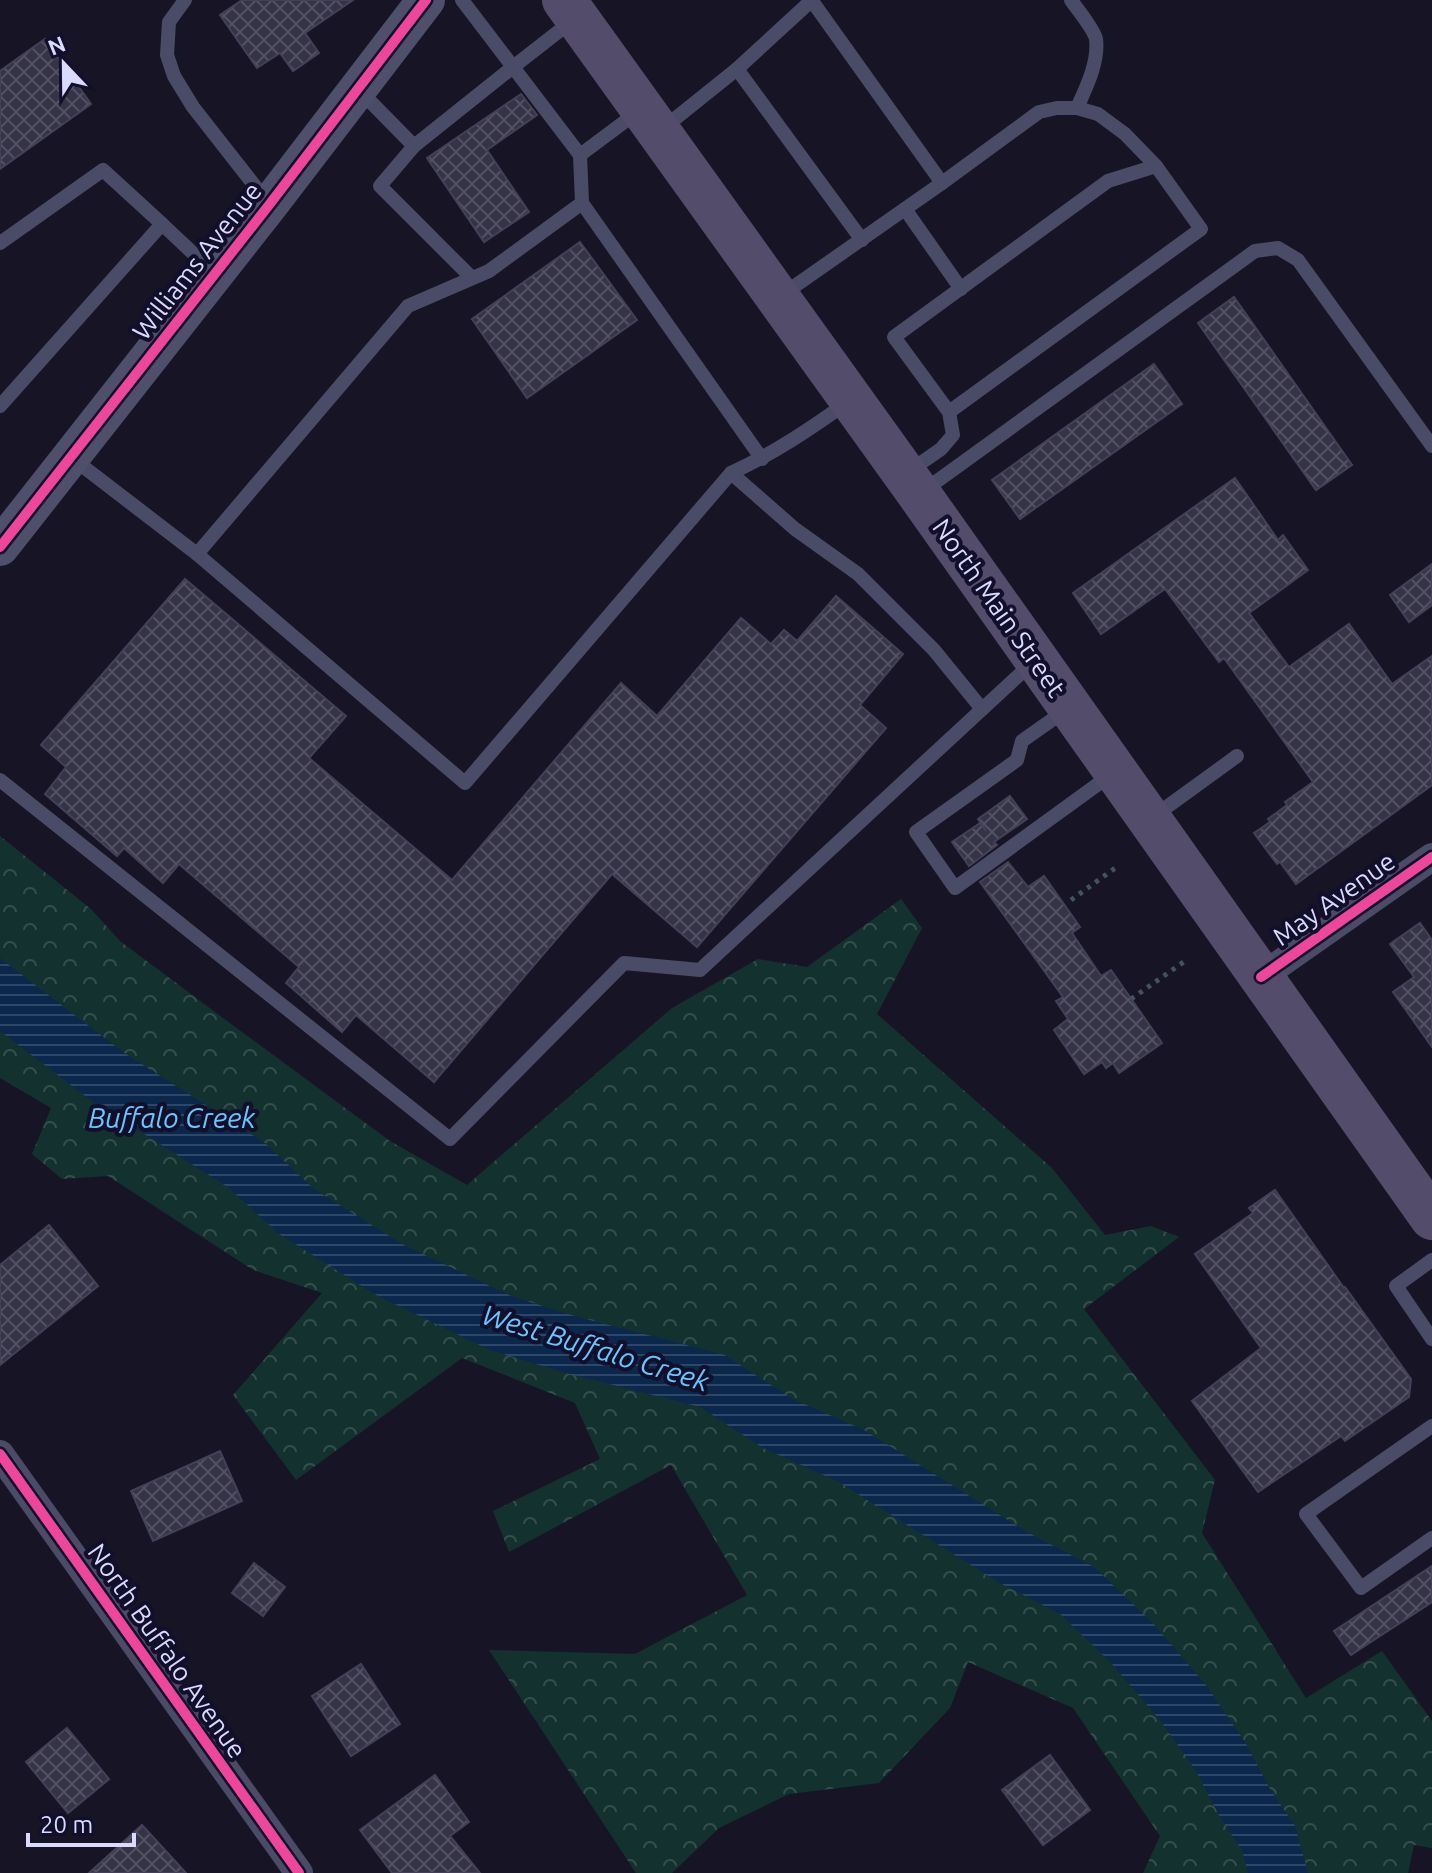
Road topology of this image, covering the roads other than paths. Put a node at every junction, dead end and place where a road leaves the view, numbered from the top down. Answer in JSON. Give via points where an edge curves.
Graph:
{"nodes":[{"id":1,"x":185,"y":0,"type":"edge"},
{"id":2,"x":426,"y":0,"type":"edge"},
{"id":3,"x":462,"y":0,"type":"edge"},
{"id":4,"x":812,"y":0,"type":"edge"},
{"id":5,"x":1071,"y":0,"type":"edge"},
{"id":6,"x":570,"y":9,"type":"edge"},
{"id":7,"x":513,"y":67,"type":"junction"},
{"id":8,"x":737,"y":69,"type":"junction"},
{"id":9,"x":358,"y":89,"type":"junction"},
{"id":10,"x":1077,"y":108,"type":"junction"},
{"id":11,"x":651,"y":120,"type":"junction"},
{"id":12,"x":414,"y":146,"type":"junction"},
{"id":13,"x":580,"y":155,"type":"junction"},
{"id":14,"x":1156,"y":166,"type":"junction"},
{"id":15,"x":942,"y":183,"type":"junction"},
{"id":16,"x":582,"y":203,"type":"junction"},
{"id":17,"x":269,"y":205,"type":"junction"},
{"id":18,"x":905,"y":209,"type":"junction"},
{"id":19,"x":162,"y":224,"type":"junction"},
{"id":20,"x":862,"y":240,"type":"junction"},
{"id":21,"x":0,"y":243,"type":"edge"},
{"id":22,"x":214,"y":274,"type":"junction"},
{"id":23,"x":472,"y":278,"type":"junction"},
{"id":24,"x":961,"y":289,"type":"junction"},
{"id":25,"x":778,"y":298,"type":"junction"},
{"id":26,"x":851,"y":400,"type":"junction"},
{"id":27,"x":0,"y":406,"type":"edge"},
{"id":28,"x":949,"y":412,"type":"junction"},
{"id":29,"x":1432,"y":446,"type":"edge"},
{"id":30,"x":71,"y":457,"type":"junction"},
{"id":31,"x":762,"y":459,"type":"junction"},
{"id":32,"x":731,"y":473,"type":"junction"},
{"id":33,"x":912,"y":484,"type":"junction"},
{"id":34,"x":0,"y":547,"type":"edge"},
{"id":35,"x":197,"y":554,"type":"junction"},
{"id":36,"x":1035,"y":660,"type":"junction"},
{"id":37,"x":1070,"y":708,"type":"junction"},
{"id":38,"x":982,"y":709,"type":"junction"},
{"id":39,"x":1237,"y":756,"type":"dead end"},
{"id":40,"x":1115,"y":772,"type":"junction"},
{"id":41,"x":0,"y":780,"type":"edge"},
{"id":42,"x":1149,"y":820,"type":"junction"},
{"id":43,"x":1432,"y":857,"type":"edge"},
{"id":44,"x":1261,"y":977,"type":"junction"},
{"id":45,"x":1432,"y":1218,"type":"edge"},
{"id":46,"x":1432,"y":1260,"type":"edge"},
{"id":47,"x":1432,"y":1339,"type":"edge"},
{"id":48,"x":1432,"y":1426,"type":"edge"},
{"id":49,"x":0,"y":1454,"type":"edge"},
{"id":50,"x":1432,"y":1538,"type":"edge"},
{"id":51,"x":299,"y":1873,"type":"edge"}],
"edges":[{"from":1,"to":17,"type":"lane","via":[[169,22],[167,55],[174,76]]},
{"from":2,"to":9,"type":"street","name":"Williams Avenue"},
{"from":3,"to":7,"type":"lane"},
{"from":4,"to":8,"type":"lane"},
{"from":4,"to":15,"type":"lane"},
{"from":5,"to":10,"type":"lane","via":[[1096,36],[1094,61]]},
{"from":6,"to":7,"type":"lane"},
{"from":6,"to":11,"type":"main road","name":"North Main Street"},
{"from":7,"to":12,"type":"lane"},
{"from":7,"to":13,"type":"lane"},
{"from":8,"to":11,"type":"lane"},
{"from":8,"to":20,"type":"lane"},
{"from":9,"to":12,"type":"lane"},
{"from":9,"to":17,"type":"street","name":"Williams Avenue"},
{"from":10,"to":14,"type":"lane","via":[[1098,114]]},
{"from":10,"to":15,"type":"lane","via":[[1039,112]]},
{"from":11,"to":13,"type":"lane"},
{"from":11,"to":25,"type":"main road","name":"North Main Street"},
{"from":12,"to":23,"type":"lane","via":[[380,186]]},
{"from":13,"to":16,"type":"lane"},
{"from":14,"to":24,"type":"lane","via":[[1108,181]]},
{"from":14,"to":28,"type":"lane","via":[[1201,229]]},
{"from":15,"to":18,"type":"lane"},
{"from":16,"to":23,"type":"lane"},
{"from":16,"to":31,"type":"lane"},
{"from":17,"to":22,"type":"street","name":"Williams Avenue"},
{"from":18,"to":20,"type":"lane"},
{"from":18,"to":24,"type":"lane"},
{"from":19,"to":21,"type":"lane","via":[[103,170]]},
{"from":19,"to":22,"type":"lane"},
{"from":19,"to":27,"type":"lane"},
{"from":20,"to":25,"type":"lane"},
{"from":22,"to":30,"type":"street","name":"Williams Avenue"},
{"from":23,"to":35,"type":"lane","via":[[408,306]]},
{"from":24,"to":28,"type":"lane","via":[[894,337]]},
{"from":25,"to":26,"type":"main road","name":"North Main Street"},
{"from":26,"to":31,"type":"lane"},
{"from":26,"to":33,"type":"main road","name":"North Main Street"},
{"from":28,"to":33,"type":"lane","via":[[953,435]]},
{"from":29,"to":33,"type":"lane","via":[[1298,260],[1278,248],[1255,251]]},
{"from":30,"to":34,"type":"street","name":"Williams Avenue"},
{"from":30,"to":35,"type":"lane"},
{"from":31,"to":32,"type":"lane"},
{"from":32,"to":35,"type":"lane","via":[[465,783]]},
{"from":32,"to":38,"type":"lane","via":[[858,574],[934,650]]},
{"from":33,"to":36,"type":"main road","name":"North Main Street"},
{"from":36,"to":37,"type":"main road","name":"North Main Street"},
{"from":36,"to":38,"type":"lane"},
{"from":37,"to":40,"type":"main road","name":"North Main Street"},
{"from":37,"to":40,"type":"lane","via":[[1022,741],[1017,760],[916,832],[955,888]]},
{"from":38,"to":41,"type":"lane","via":[[700,970],[624,963],[450,1139]]},
{"from":39,"to":42,"type":"lane"},
{"from":40,"to":42,"type":"main road","name":"North Main Street"},
{"from":42,"to":44,"type":"main road","name":"North Main Street"},
{"from":43,"to":44,"type":"street","name":"May Avenue"},
{"from":44,"to":45,"type":"main road","name":"North Main Street"},
{"from":46,"to":47,"type":"lane","via":[[1396,1286]]},
{"from":48,"to":50,"type":"lane","via":[[1306,1514],[1361,1588]]},
{"from":49,"to":51,"type":"street","name":"North Buffalo Avenue"}]}
